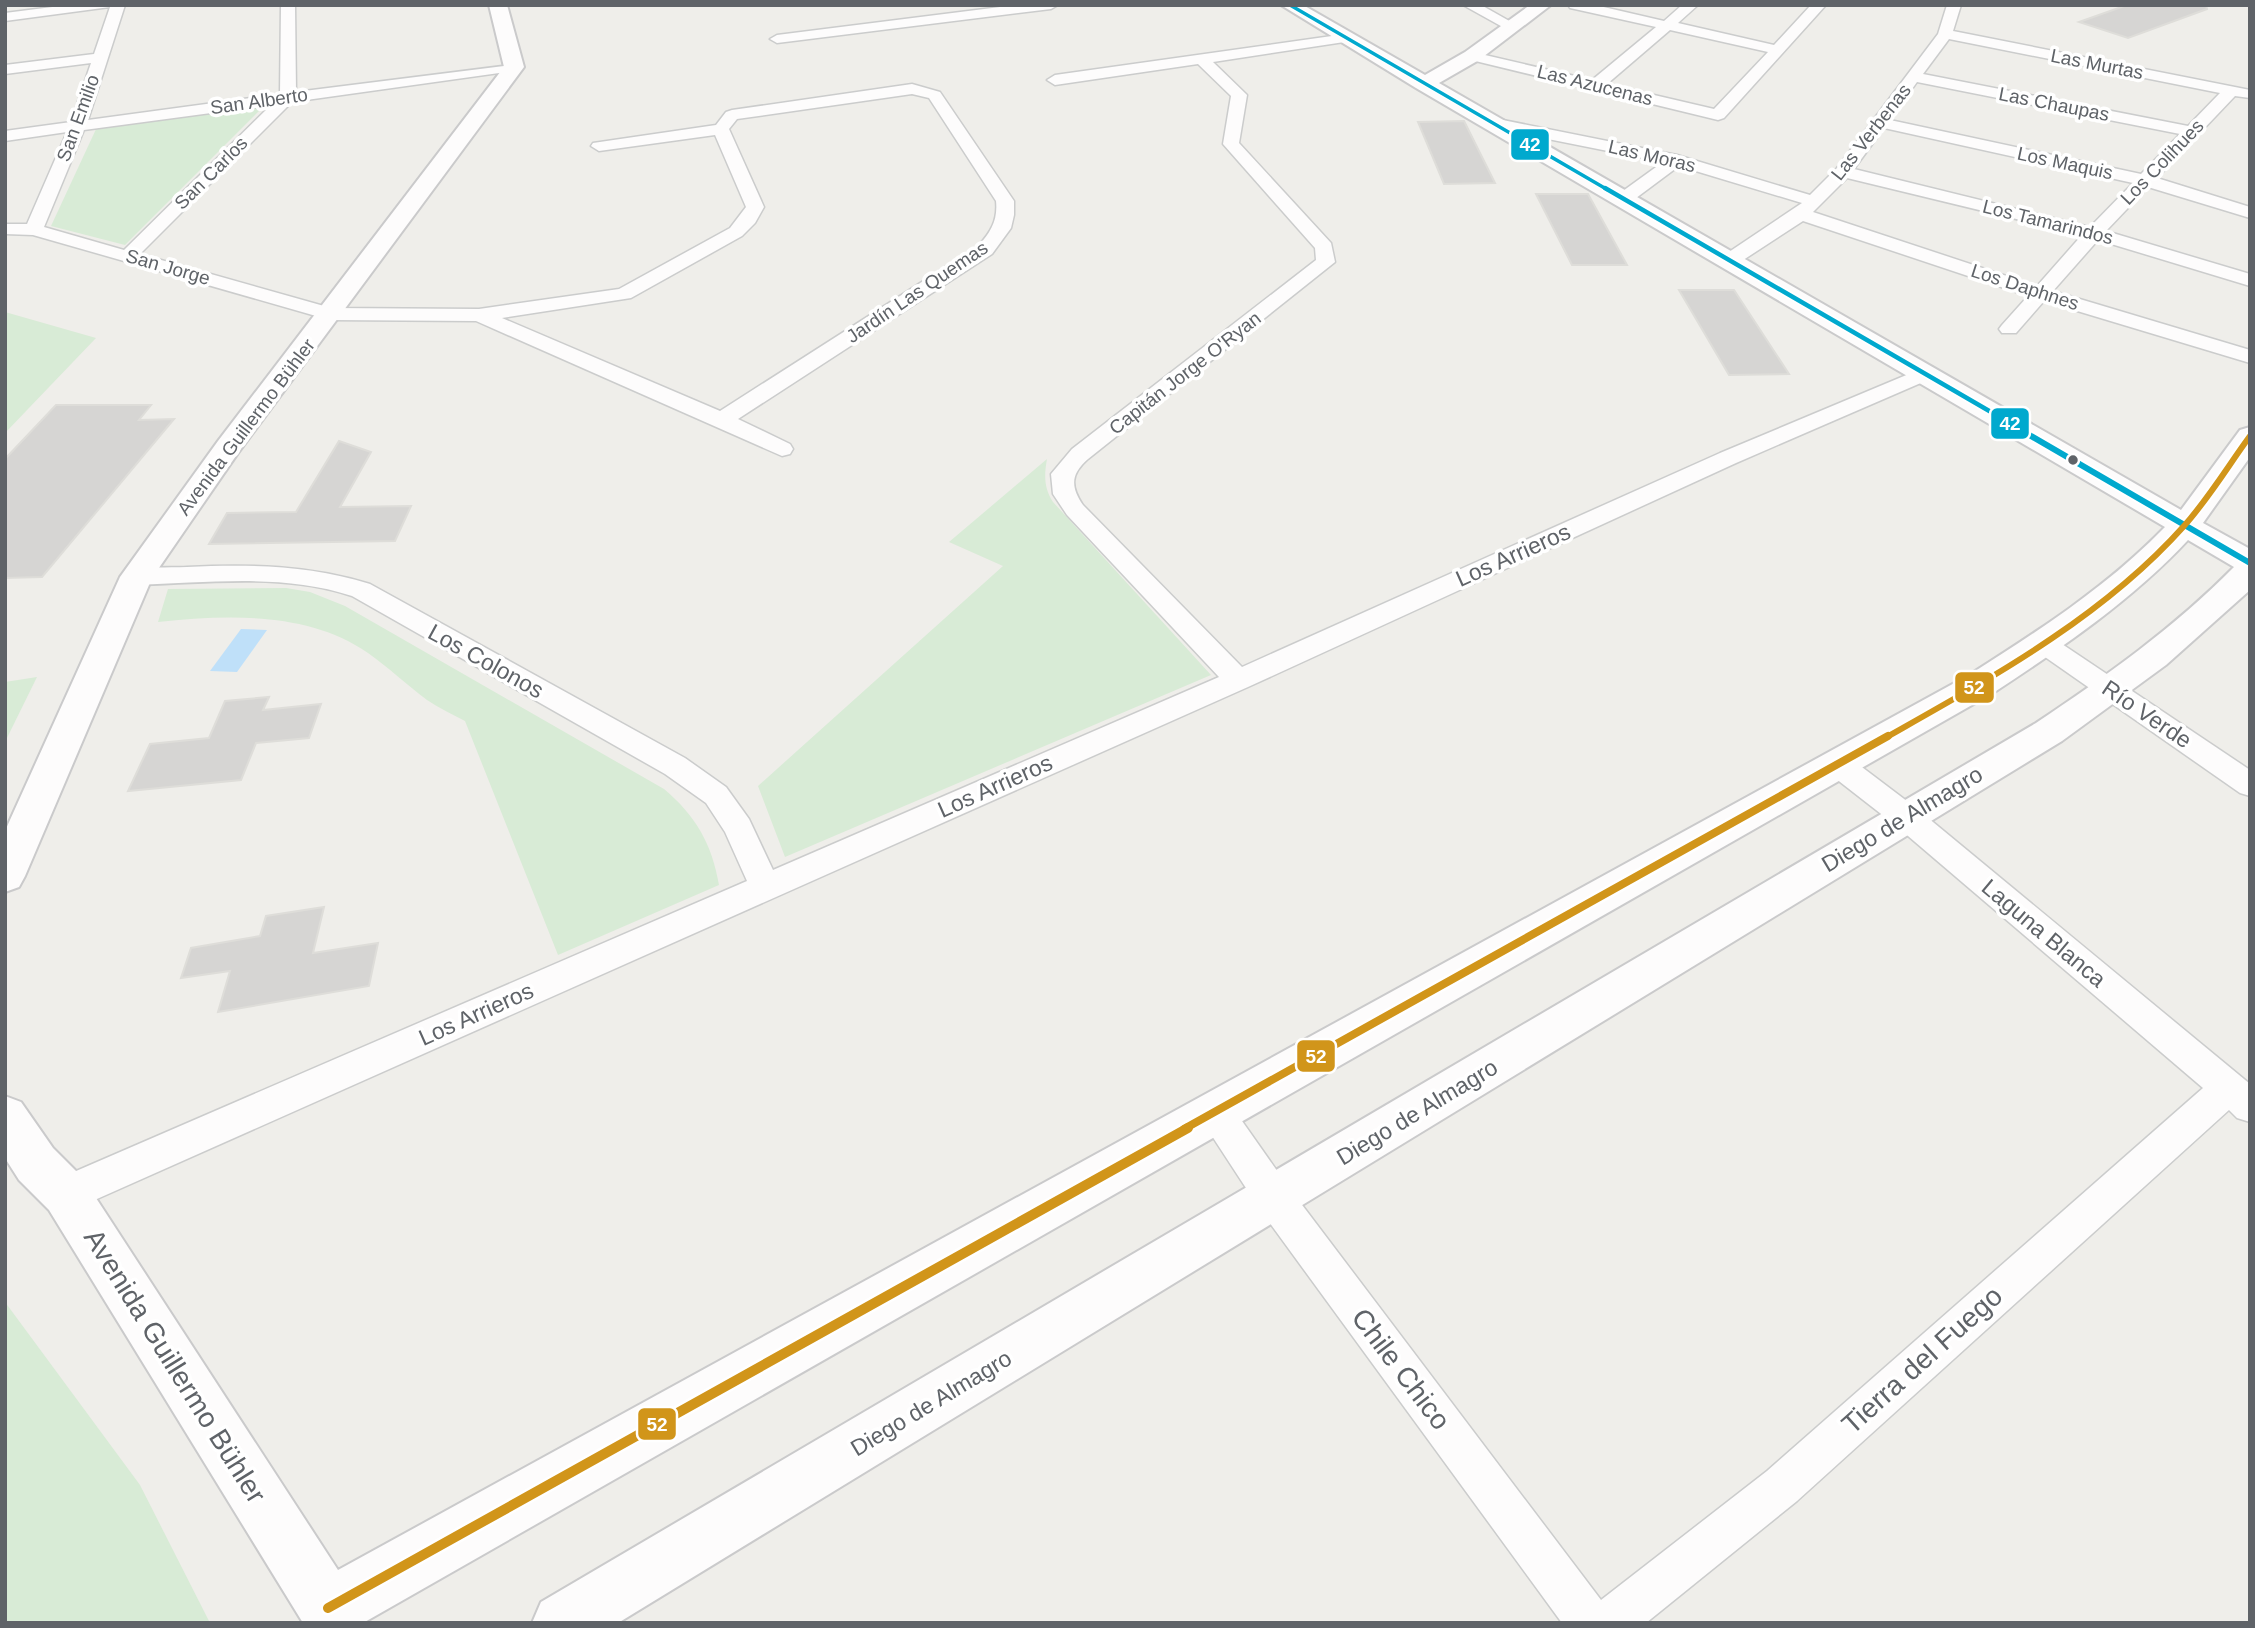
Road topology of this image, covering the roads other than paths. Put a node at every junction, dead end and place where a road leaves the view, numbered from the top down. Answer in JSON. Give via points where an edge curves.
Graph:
{"nodes":[{"id":1,"x":105,"y":5,"type":"edge"},
{"id":2,"x":118,"y":5,"type":"edge"},
{"id":3,"x":288,"y":5,"type":"edge"},
{"id":4,"x":498,"y":5,"type":"edge"},
{"id":5,"x":1051,"y":5,"type":"edge"},
{"id":6,"x":1290,"y":5,"type":"edge"},
{"id":7,"x":1470,"y":5,"type":"edge"},
{"id":8,"x":1542,"y":5,"type":"edge"},
{"id":9,"x":1574,"y":5,"type":"edge"},
{"id":10,"x":1691,"y":5,"type":"edge"},
{"id":11,"x":1819,"y":5,"type":"edge"},
{"id":12,"x":1954,"y":5,"type":"edge"},
{"id":13,"x":859,"y":12,"type":"dead end"},
{"id":14,"x":5,"y":17,"type":"edge"},
{"id":15,"x":880,"y":24,"type":"junction"},
{"id":16,"x":1667,"y":26,"type":"junction"},
{"id":17,"x":1513,"y":27,"type":"junction"},
{"id":18,"x":1945,"y":34,"type":"junction"},
{"id":19,"x":1346,"y":38,"type":"junction"},
{"id":20,"x":777,"y":39,"type":"dead end"},
{"id":21,"x":1778,"y":50,"type":"junction"},
{"id":22,"x":1472,"y":55,"type":"junction"},
{"id":23,"x":99,"y":58,"type":"junction"},
{"id":24,"x":1202,"y":59,"type":"junction"},
{"id":25,"x":514,"y":67,"type":"junction"},
{"id":26,"x":5,"y":70,"type":"edge"},
{"id":27,"x":1914,"y":76,"type":"junction"},
{"id":28,"x":1055,"y":80,"type":"dead end"},
{"id":29,"x":1423,"y":83,"type":"junction"},
{"id":30,"x":1596,"y":85,"type":"junction"},
{"id":31,"x":2241,"y":92,"type":"edge"},
{"id":32,"x":288,"y":97,"type":"junction"},
{"id":33,"x":1488,"y":122,"type":"junction"},
{"id":34,"x":1879,"y":122,"type":"junction"},
{"id":35,"x":78,"y":126,"type":"junction"},
{"id":36,"x":722,"y":129,"type":"junction"},
{"id":37,"x":2193,"y":132,"type":"junction"},
{"id":38,"x":5,"y":135,"type":"edge"},
{"id":39,"x":598,"y":146,"type":"dead end"},
{"id":40,"x":1677,"y":160,"type":"junction"},
{"id":41,"x":1843,"y":172,"type":"junction"},
{"id":42,"x":2145,"y":180,"type":"junction"},
{"id":43,"x":1622,"y":200,"type":"junction"},
{"id":44,"x":1807,"y":207,"type":"junction"},
{"id":45,"x":2250,"y":213,"type":"edge"},
{"id":46,"x":5,"y":229,"type":"edge"},
{"id":47,"x":34,"y":230,"type":"junction"},
{"id":48,"x":2094,"y":233,"type":"junction"},
{"id":49,"x":129,"y":255,"type":"junction"},
{"id":50,"x":1727,"y":261,"type":"junction"},
{"id":51,"x":2250,"y":280,"type":"edge"},
{"id":52,"x":2039,"y":293,"type":"junction"},
{"id":53,"x":330,"y":314,"type":"junction"},
{"id":54,"x":479,"y":315,"type":"junction"},
{"id":55,"x":2009,"y":329,"type":"dead end"},
{"id":56,"x":2250,"y":357,"type":"edge"},
{"id":57,"x":1923,"y":374,"type":"junction"},
{"id":58,"x":722,"y":420,"type":"junction"},
{"id":59,"x":2250,"y":436,"type":"edge"},
{"id":60,"x":782,"y":449,"type":"dead end"},
{"id":61,"x":2185,"y":526,"type":"junction"},
{"id":62,"x":2250,"y":563,"type":"edge"},
{"id":63,"x":2250,"y":570,"type":"edge"},
{"id":64,"x":136,"y":577,"type":"junction"},
{"id":65,"x":2043,"y":644,"type":"junction"},
{"id":66,"x":1238,"y":680,"type":"junction"},
{"id":67,"x":2112,"y":690,"type":"junction"},
{"id":68,"x":1836,"y":764,"type":"junction"},
{"id":69,"x":2250,"y":785,"type":"edge"},
{"id":70,"x":1905,"y":816,"type":"junction"},
{"id":71,"x":5,"y":876,"type":"edge"},
{"id":72,"x":765,"y":887,"type":"junction"},
{"id":73,"x":2239,"y":1097,"type":"edge"},
{"id":74,"x":1214,"y":1113,"type":"junction"},
{"id":75,"x":5,"y":1117,"type":"edge"},
{"id":76,"x":66,"y":1194,"type":"junction"},
{"id":77,"x":1274,"y":1199,"type":"junction"},
{"id":78,"x":331,"y":1615,"type":"edge"},
{"id":79,"x":562,"y":1623,"type":"edge"},
{"id":80,"x":1590,"y":1623,"type":"edge"},
{"id":81,"x":1608,"y":1623,"type":"edge"}],
"edges":[{"from":1,"to":14,"type":"street"},
{"from":2,"to":23,"type":"street","name":"San Emilio"},
{"from":3,"to":32,"type":"street"},
{"from":4,"to":25,"type":"main road"},
{"from":5,"to":15,"type":"street"},
{"from":6,"to":19,"type":"main road"},
{"from":7,"to":17,"type":"street"},
{"from":8,"to":17,"type":"main road"},
{"from":9,"to":16,"type":"street"},
{"from":10,"to":16,"type":"street"},
{"from":11,"to":21,"type":"street"},
{"from":12,"to":18,"type":"street","name":"Las Verbenas"},
{"from":13,"to":15,"type":"street"},
{"from":15,"to":20,"type":"street"},
{"from":16,"to":21,"type":"street"},
{"from":16,"to":30,"type":"street"},
{"from":17,"to":22,"type":"main road"},
{"from":18,"to":27,"type":"street","name":"Las Verbenas"},
{"from":18,"to":31,"type":"street","name":"Las Murtas"},
{"from":19,"to":24,"type":"street"},
{"from":19,"to":29,"type":"main road"},
{"from":21,"to":30,"type":"street","name":"Las Azucenas","via":[[1718,115]]},
{"from":22,"to":29,"type":"main road"},
{"from":22,"to":30,"type":"street","name":"Las Azucenas"},
{"from":23,"to":26,"type":"street"},
{"from":23,"to":35,"type":"street","name":"San Emilio"},
{"from":24,"to":28,"type":"street"},
{"from":24,"to":66,"type":"street","name":"Capitán Jorge O'Ryan","via":[[1239,95],[1231,144],[1324,247],[1326,262],[1080,454],[1066,467],[1060,483],[1075,510]]},
{"from":25,"to":32,"type":"street","name":"San Alberto"},
{"from":25,"to":53,"type":"main road","name":"Avenida Guillermo Bühler"},
{"from":27,"to":34,"type":"street","name":"Las Verbenas"},
{"from":27,"to":37,"type":"street","name":"Las Chaupas"},
{"from":29,"to":33,"type":"main road"},
{"from":31,"to":37,"type":"street","name":"Los Colihues"},
{"from":32,"to":35,"type":"street","name":"San Alberto"},
{"from":32,"to":49,"type":"street","name":"San Carlos"},
{"from":33,"to":40,"type":"street","name":"Las Moras"},
{"from":33,"to":43,"type":"main road"},
{"from":34,"to":41,"type":"street","name":"Las Verbenas"},
{"from":34,"to":42,"type":"street","name":"Los Maquis"},
{"from":35,"to":38,"type":"street","name":"San Alberto"},
{"from":35,"to":47,"type":"street","name":"San Emilio"},
{"from":36,"to":39,"type":"street","name":"Jardín Las Quemas"},
{"from":36,"to":54,"type":"street","via":[[755,206],[736,232],[624,294]]},
{"from":36,"to":58,"type":"street","name":"Jardín Las Quemas","via":[[732,115],[912,89],[935,95],[1000,192],[1007,211],[1001,230],[985,250]]},
{"from":37,"to":42,"type":"street","name":"Los Colihues"},
{"from":40,"to":43,"type":"street"},
{"from":40,"to":44,"type":"street","name":"Las Moras"},
{"from":41,"to":44,"type":"street","name":"Las Verbenas"},
{"from":41,"to":48,"type":"street","name":"Los Tamarindos"},
{"from":42,"to":45,"type":"street","name":"Los Maquis"},
{"from":42,"to":48,"type":"street","name":"Los Colihues"},
{"from":43,"to":50,"type":"main road"},
{"from":44,"to":50,"type":"street","name":"Las Verbenas"},
{"from":44,"to":52,"type":"street","name":"Los Daphnes"},
{"from":46,"to":47,"type":"street","name":"San Jorge"},
{"from":47,"to":49,"type":"street","name":"San Jorge"},
{"from":48,"to":51,"type":"street","name":"Los Tamarindos"},
{"from":48,"to":52,"type":"street","name":"Los Colihues"},
{"from":49,"to":53,"type":"street","name":"San Jorge"},
{"from":50,"to":57,"type":"main road"},
{"from":52,"to":55,"type":"street","name":"Los Colihues"},
{"from":52,"to":56,"type":"street","name":"Los Daphnes"},
{"from":53,"to":54,"type":"street"},
{"from":53,"to":64,"type":"main road","name":"Avenida Guillermo Bühler"},
{"from":54,"to":58,"type":"street"},
{"from":57,"to":61,"type":"main road"},
{"from":57,"to":66,"type":"street","name":"Los Arrieros"},
{"from":58,"to":60,"type":"street"},
{"from":59,"to":61,"type":"main road"},
{"from":61,"to":62,"type":"main road"},
{"from":61,"to":65,"type":"main road","via":[[2099,604]]},
{"from":63,"to":67,"type":"main road","name":"Diego de Almagro","via":[[2178,639]]},
{"from":64,"to":71,"type":"main road","name":"Avenida Guillermo Bühler"},
{"from":64,"to":72,"type":"street","name":"Los Colonos","via":[[297,575],[361,590],[675,766],[716,795],[738,827]]},
{"from":65,"to":67,"type":"street","name":"Río Verde"},
{"from":65,"to":68,"type":"main road","via":[[1981,684]]},
{"from":66,"to":72,"type":"street","name":"Los Arrieros"},
{"from":67,"to":69,"type":"street","name":"Río Verde"},
{"from":67,"to":70,"type":"main road","name":"Diego de Almagro"},
{"from":68,"to":70,"type":"street","name":"Laguna Blanca"},
{"from":68,"to":74,"type":"main road"},
{"from":70,"to":73,"type":"street","name":"Laguna Blanca"},
{"from":70,"to":77,"type":"main road","name":"Diego de Almagro"},
{"from":72,"to":76,"type":"street","name":"Los Arrieros"},
{"from":73,"to":81,"type":"street","name":"Tierra del Fuego","via":[[1782,1486]]},
{"from":74,"to":77,"type":"street","name":"Chile Chico"},
{"from":74,"to":78,"type":"main road"},
{"from":75,"to":76,"type":"main road","name":"Avenida Guillermo Bühler","via":[[36,1164]]},
{"from":76,"to":78,"type":"main road","name":"Avenida Guillermo Bühler"},
{"from":77,"to":79,"type":"main road","name":"Diego de Almagro"},
{"from":77,"to":80,"type":"street","name":"Chile Chico"}]}
